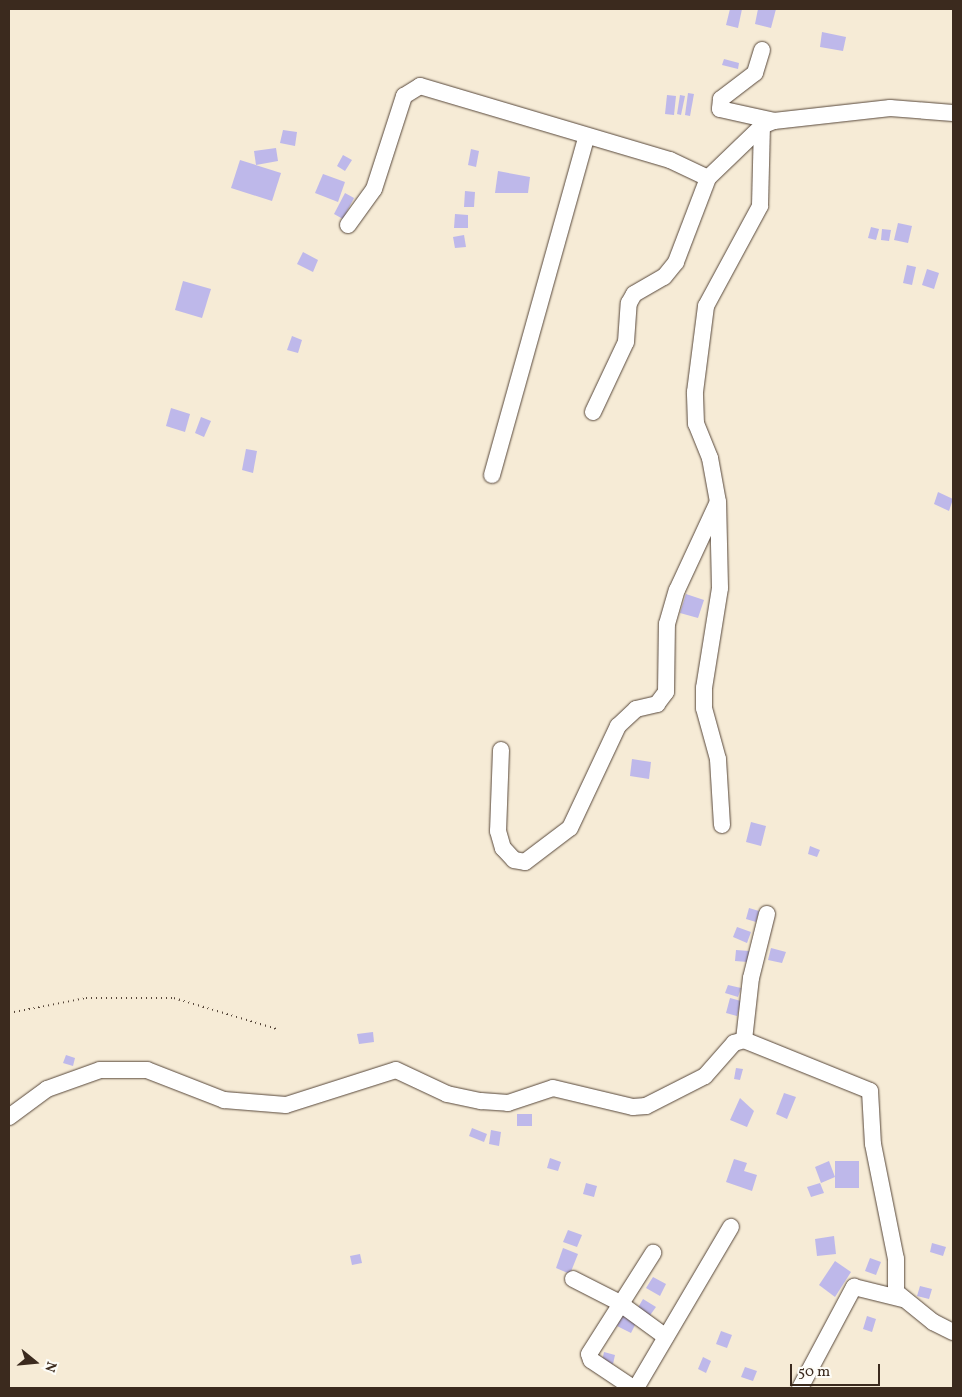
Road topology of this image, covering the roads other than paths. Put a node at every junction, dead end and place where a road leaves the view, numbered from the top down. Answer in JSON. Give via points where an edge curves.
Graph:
{"nodes":[{"id":1,"x":762,"y":50,"type":"dead end"},
{"id":2,"x":953,"y":113,"type":"edge"},
{"id":3,"x":768,"y":123,"type":"junction"},
{"id":4,"x":586,"y":139,"type":"junction"},
{"id":5,"x":708,"y":178,"type":"junction"},
{"id":6,"x":348,"y":224,"type":"dead end"},
{"id":7,"x":593,"y":412,"type":"dead end"},
{"id":8,"x":492,"y":475,"type":"dead end"},
{"id":9,"x":718,"y":502,"type":"junction"},
{"id":10,"x":501,"y":750,"type":"dead end"},
{"id":11,"x":722,"y":825,"type":"dead end"},
{"id":12,"x":767,"y":914,"type":"dead end"},
{"id":13,"x":744,"y":1040,"type":"junction"},
{"id":14,"x":9,"y":1117,"type":"edge"},
{"id":15,"x":731,"y":1227,"type":"dead end"},
{"id":16,"x":652,"y":1253,"type":"dead end"},
{"id":17,"x":573,"y":1279,"type":"dead end"},
{"id":18,"x":903,"y":1299,"type":"junction"},
{"id":19,"x":618,"y":1302,"type":"junction"},
{"id":20,"x":953,"y":1332,"type":"edge"},
{"id":21,"x":666,"y":1337,"type":"junction"},
{"id":22,"x":635,"y":1388,"type":"edge"},
{"id":23,"x":800,"y":1388,"type":"edge"}],
"edges":[{"from":1,"to":3,"type":"street","via":[[755,73],[721,99],[720,109]]},
{"from":2,"to":3,"type":"street","via":[[890,108]]},
{"from":3,"to":5,"type":"street"},
{"from":3,"to":9,"type":"street","via":[[760,206],[706,306],[699,338],[696,424],[710,458]]},
{"from":4,"to":5,"type":"street","via":[[670,160]]},
{"from":4,"to":6,"type":"street","via":[[420,86],[411,88],[386,140],[374,189]]},
{"from":4,"to":8,"type":"street"},
{"from":5,"to":7,"type":"street","via":[[676,262],[664,278],[634,294],[626,342]]},
{"from":9,"to":10,"type":"street","via":[[676,590],[667,624],[666,692],[657,704],[636,708],[618,726],[570,828],[525,862],[514,860],[503,848],[498,830]]},
{"from":9,"to":11,"type":"street","via":[[720,588],[704,688],[704,708],[718,759]]},
{"from":12,"to":13,"type":"street","via":[[750,978]]},
{"from":13,"to":14,"type":"street","via":[[734,1043],[705,1076],[646,1106],[633,1107],[553,1088],[508,1103],[481,1102],[447,1094],[396,1070],[286,1105],[224,1100],[147,1070],[100,1070],[47,1089]]},
{"from":13,"to":18,"type":"street","via":[[870,1091],[873,1144],[896,1259],[894,1279]]},
{"from":15,"to":21,"type":"street"},
{"from":16,"to":19,"type":"street"},
{"from":17,"to":19,"type":"street"},
{"from":18,"to":20,"type":"street"},
{"from":18,"to":23,"type":"street","via":[[854,1287]]},
{"from":19,"to":21,"type":"street"},
{"from":19,"to":22,"type":"street","via":[[590,1354],[591,1360]]},
{"from":21,"to":22,"type":"street"}]}
